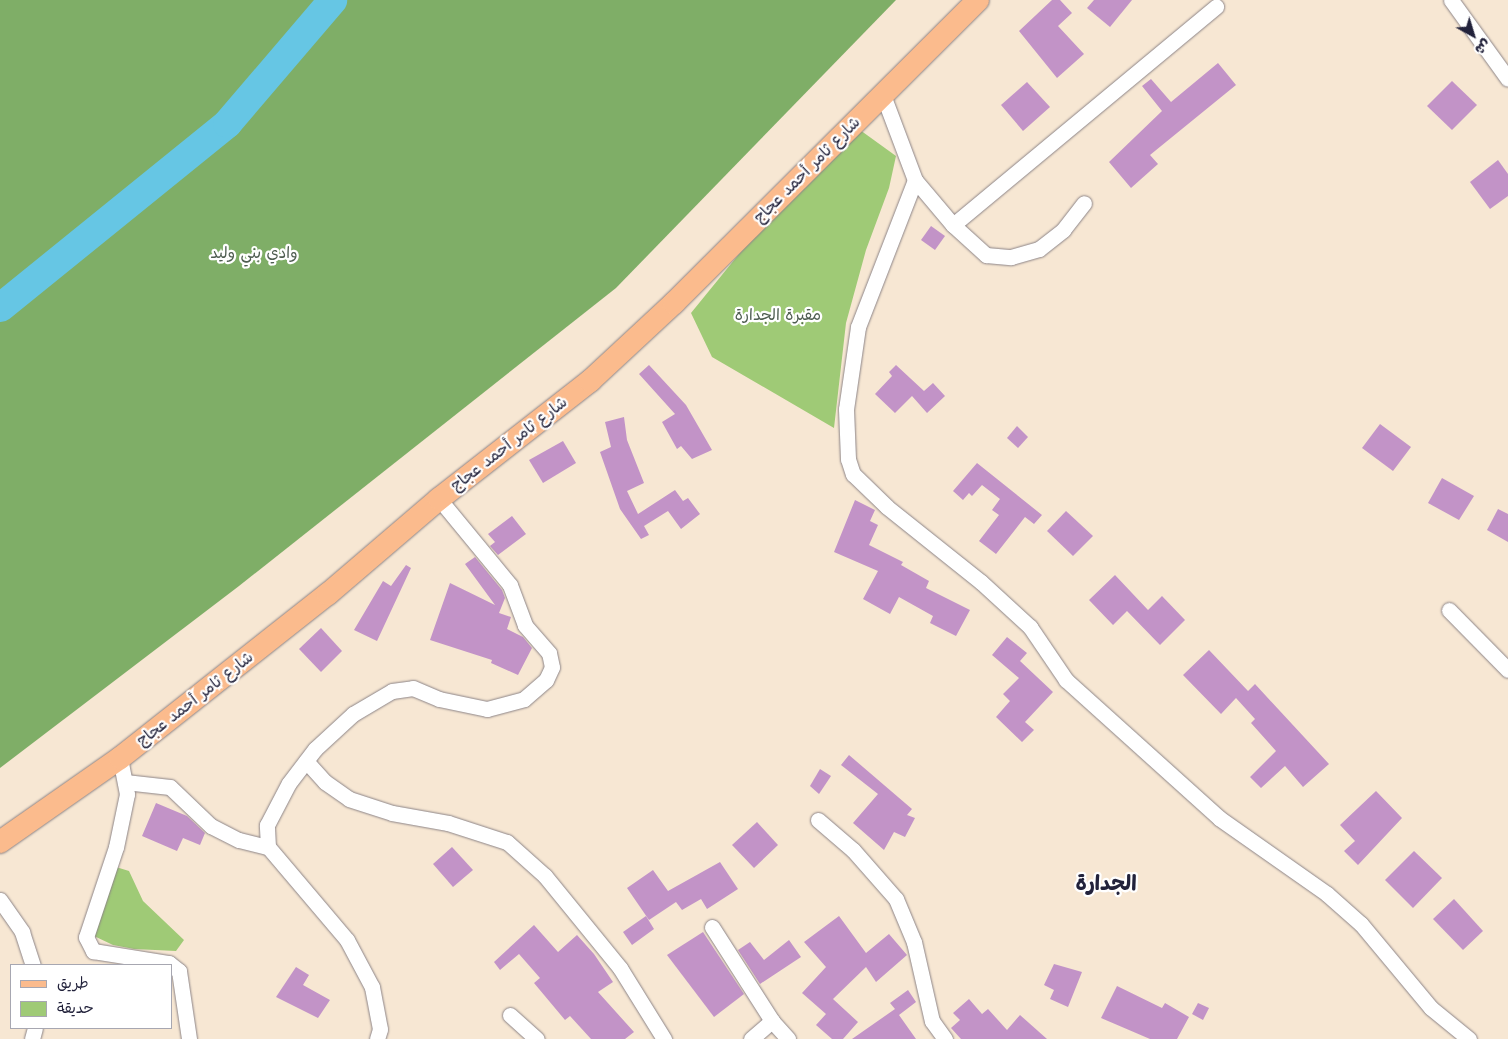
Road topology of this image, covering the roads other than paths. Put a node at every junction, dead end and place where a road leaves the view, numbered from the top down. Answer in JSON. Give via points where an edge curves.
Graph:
{"nodes":[{"id":1,"x":978,"y":0,"type":"edge"},
{"id":2,"x":1451,"y":0,"type":"edge"},
{"id":3,"x":1216,"y":7,"type":"dead end"},
{"id":4,"x":1508,"y":79,"type":"edge"},
{"id":5,"x":883,"y":95,"type":"junction"},
{"id":6,"x":914,"y":180,"type":"junction"},
{"id":7,"x":1084,"y":204,"type":"dead end"},
{"id":8,"x":953,"y":225,"type":"junction"},
{"id":9,"x":439,"y":498,"type":"junction"},
{"id":10,"x":1449,"y":610,"type":"dead end"},
{"id":11,"x":1508,"y":670,"type":"edge"},
{"id":12,"x":120,"y":758,"type":"junction"},
{"id":13,"x":306,"y":761,"type":"junction"},
{"id":14,"x":125,"y":782,"type":"junction"},
{"id":15,"x":818,"y":820,"type":"dead end"},
{"id":16,"x":0,"y":842,"type":"edge"},
{"id":17,"x":268,"y":847,"type":"junction"},
{"id":18,"x":0,"y":900,"type":"edge"},
{"id":19,"x":712,"y":927,"type":"dead end"},
{"id":20,"x":33,"y":964,"type":"edge"},
{"id":21,"x":170,"y":964,"type":"edge"},
{"id":22,"x":172,"y":966,"type":"edge"},
{"id":23,"x":510,"y":1015,"type":"dead end"},
{"id":24,"x":772,"y":1021,"type":"junction"},
{"id":25,"x":189,"y":1039,"type":"edge"},
{"id":26,"x":377,"y":1039,"type":"edge"},
{"id":27,"x":537,"y":1039,"type":"edge"},
{"id":28,"x":664,"y":1039,"type":"edge"},
{"id":29,"x":751,"y":1039,"type":"edge"},
{"id":30,"x":788,"y":1039,"type":"edge"},
{"id":31,"x":945,"y":1039,"type":"edge"},
{"id":32,"x":1469,"y":1039,"type":"edge"}],
"edges":[{"from":1,"to":5,"type":"main road","name":"شارع ثامر أحمد عجاج"},
{"from":2,"to":4,"type":"street"},
{"from":3,"to":8,"type":"street"},
{"from":5,"to":6,"type":"street"},
{"from":5,"to":9,"type":"main road","name":"شارع ثامر أحمد عجاج","via":[[674,303],[590,381]]},
{"from":6,"to":8,"type":"street"},
{"from":6,"to":32,"type":"street","via":[[858,327],[846,409],[848,459],[853,474],[887,507],[981,582],[1030,627],[1066,680],[1219,818],[1327,894],[1361,924],[1431,1008]]},
{"from":7,"to":8,"type":"street","via":[[1063,230],[1039,249],[1011,257],[986,255]]},
{"from":9,"to":12,"type":"main road","name":"شارع ثامر أحمد عجاج","via":[[328,594]]},
{"from":9,"to":13,"type":"street","via":[[510,585],[525,625],[549,653],[552,667],[546,680],[524,699],[487,709],[439,699],[413,688],[392,691],[354,714]]},
{"from":10,"to":11,"type":"street"},
{"from":12,"to":14,"type":"street"},
{"from":12,"to":16,"type":"main road","name":"شارع ثامر أحمد عجاج"},
{"from":13,"to":17,"type":"street","via":[[289,783],[267,825]]},
{"from":13,"to":28,"type":"street","via":[[324,782],[349,799],[392,813],[448,823],[507,842],[545,876],[620,968]]},
{"from":14,"to":17,"type":"street","via":[[170,787],[212,826],[239,840]]},
{"from":14,"to":21,"type":"street","via":[[127,794],[116,847],[86,937],[93,951]]},
{"from":15,"to":31,"type":"street","via":[[853,850],[896,899],[914,942],[932,1021]]},
{"from":17,"to":26,"type":"street","via":[[347,940],[372,987],[380,1029]]},
{"from":18,"to":20,"type":"street","via":[[22,932]]},
{"from":19,"to":24,"type":"street"},
{"from":22,"to":25,"type":"street","via":[[179,972]]},
{"from":23,"to":27,"type":"street"},
{"from":24,"to":29,"type":"street"},
{"from":24,"to":30,"type":"street"}]}
